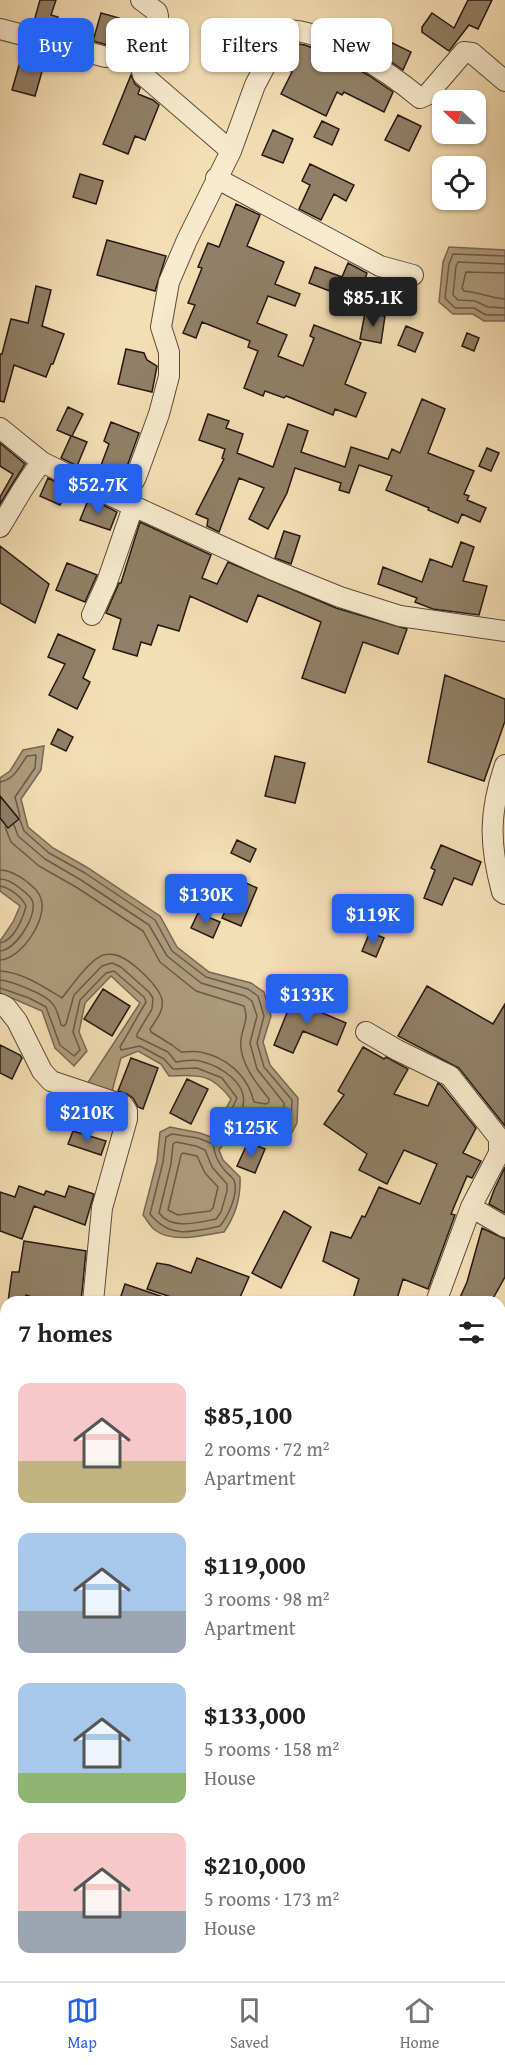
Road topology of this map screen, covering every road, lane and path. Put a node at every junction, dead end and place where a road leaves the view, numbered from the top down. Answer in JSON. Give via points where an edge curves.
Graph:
{"nodes":[{"id":1,"x":141,"y":0,"type":"edge"},
{"id":2,"x":0,"y":29,"type":"edge"},
{"id":3,"x":106,"y":57,"type":"dead end"},
{"id":4,"x":505,"y":81,"type":"edge"},
{"id":5,"x":231,"y":151,"type":"junction"},
{"id":6,"x":216,"y":178,"type":"junction"},
{"id":7,"x":413,"y":275,"type":"dead end"},
{"id":8,"x":0,"y":428,"type":"edge"},
{"id":9,"x":42,"y":462,"type":"junction"},
{"id":10,"x":128,"y":504,"type":"junction"},
{"id":11,"x":0,"y":527,"type":"edge"},
{"id":12,"x":92,"y":615,"type":"dead end"},
{"id":13,"x":505,"y":631,"type":"edge"},
{"id":14,"x":505,"y":765,"type":"edge"},
{"id":15,"x":505,"y":894,"type":"edge"},
{"id":16,"x":0,"y":1004,"type":"edge"},
{"id":17,"x":366,"y":1032,"type":"dead end"},
{"id":18,"x":471,"y":1207,"type":"junction"},
{"id":19,"x":505,"y":1227,"type":"edge"},
{"id":20,"x":94,"y":1296,"type":"edge"},
{"id":21,"x":438,"y":1296,"type":"edge"}],
"edges":[{"from":1,"to":5,"type":"street","via":[[158,16],[141,67],[143,75]]},
{"from":2,"to":3,"type":"street"},
{"from":4,"to":5,"type":"street","via":[[472,53],[464,52],[420,98],[397,79],[351,53],[297,29],[284,30],[255,85]]},
{"from":5,"to":6,"type":"street"},
{"from":6,"to":7,"type":"street","via":[[380,266]]},
{"from":6,"to":10,"type":"street","via":[[169,282],[161,327],[169,352],[169,376]]},
{"from":8,"to":9,"type":"street"},
{"from":9,"to":10,"type":"street"},
{"from":9,"to":11,"type":"street","via":[[28,478]]},
{"from":10,"to":12,"type":"street","via":[[107,582]]},
{"from":10,"to":13,"type":"street","via":[[340,597],[400,616]]},
{"from":14,"to":15,"type":"street","via":[[496,793],[492,834],[494,861]]},
{"from":16,"to":20,"type":"street","via":[[17,1021],[51,1081],[123,1105],[127,1111],[102,1208]]},
{"from":17,"to":18,"type":"street","via":[[450,1076],[499,1138],[499,1153]]},
{"from":18,"to":19,"type":"street"},
{"from":18,"to":21,"type":"street"}]}
